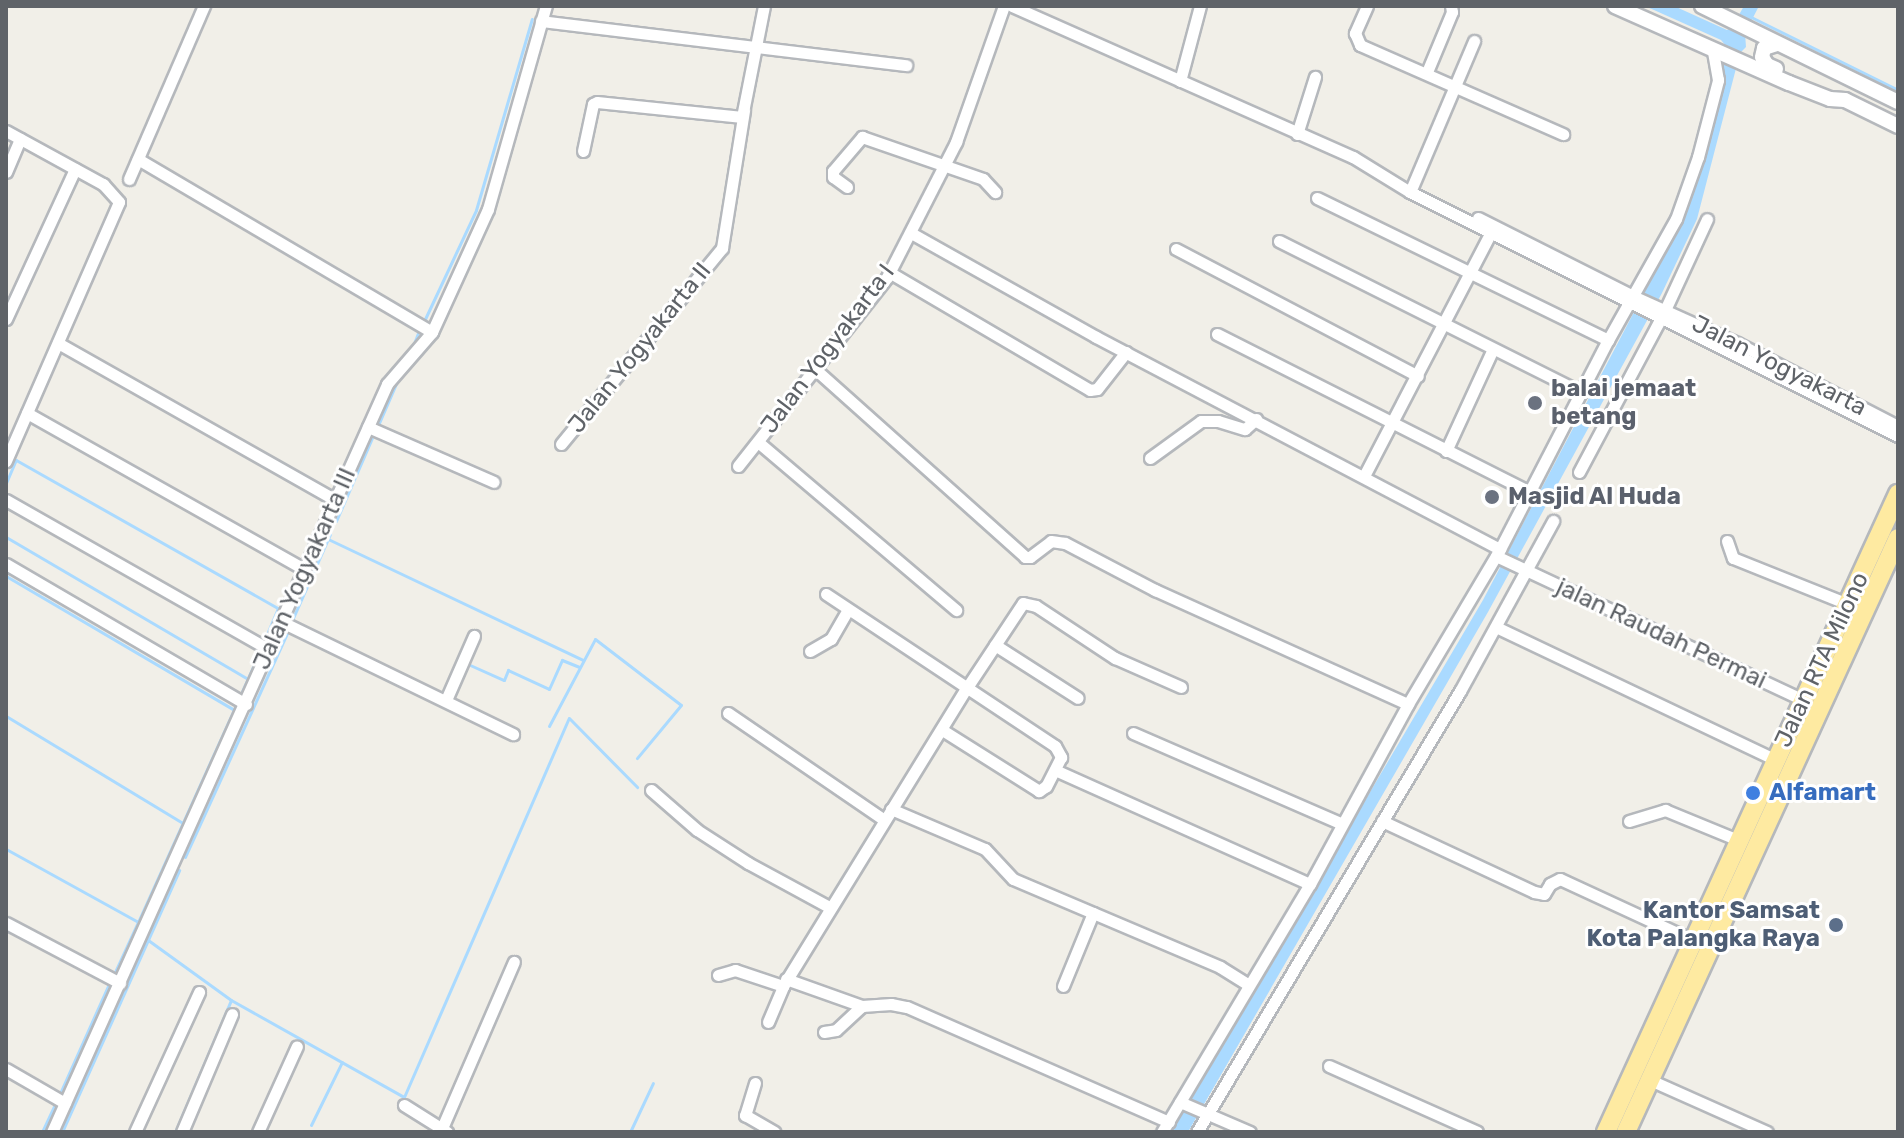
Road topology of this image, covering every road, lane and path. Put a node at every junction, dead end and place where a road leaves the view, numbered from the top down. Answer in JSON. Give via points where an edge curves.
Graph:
{"nodes":[{"id":1,"x":204,"y":6,"type":"edge"},
{"id":2,"x":546,"y":6,"type":"edge"},
{"id":3,"x":764,"y":6,"type":"edge"},
{"id":4,"x":1004,"y":6,"type":"edge"},
{"id":5,"x":1012,"y":6,"type":"edge"},
{"id":6,"x":1200,"y":6,"type":"edge"},
{"id":7,"x":1367,"y":6,"type":"edge"},
{"id":8,"x":1451,"y":6,"type":"edge"},
{"id":9,"x":1615,"y":6,"type":"edge"},
{"id":10,"x":1702,"y":6,"type":"edge"},
{"id":11,"x":1722,"y":10,"type":"edge"},
{"id":12,"x":541,"y":21,"type":"junction"},
{"id":13,"x":1744,"y":26,"type":"junction"},
{"id":14,"x":1474,"y":41,"type":"dead end"},
{"id":15,"x":1777,"y":44,"type":"junction"},
{"id":16,"x":757,"y":47,"type":"junction"},
{"id":17,"x":1733,"y":58,"type":"junction"},
{"id":18,"x":906,"y":65,"type":"dead end"},
{"id":19,"x":1427,"y":72,"type":"junction"},
{"id":20,"x":1315,"y":77,"type":"dead end"},
{"id":21,"x":1180,"y":81,"type":"junction"},
{"id":22,"x":1456,"y":84,"type":"junction"},
{"id":23,"x":1845,"y":100,"type":"junction"},
{"id":24,"x":1898,"y":102,"type":"edge"},
{"id":25,"x":744,"y":111,"type":"junction"},
{"id":26,"x":1898,"y":126,"type":"edge"},
{"id":27,"x":6,"y":131,"type":"edge"},
{"id":28,"x":1297,"y":134,"type":"junction"},
{"id":29,"x":1563,"y":134,"type":"dead end"},
{"id":30,"x":20,"y":139,"type":"junction"},
{"id":31,"x":583,"y":151,"type":"dead end"},
{"id":32,"x":138,"y":159,"type":"junction"},
{"id":33,"x":945,"y":164,"type":"junction"},
{"id":34,"x":75,"y":169,"type":"junction"},
{"id":35,"x":6,"y":172,"type":"edge"},
{"id":36,"x":129,"y":179,"type":"dead end"},
{"id":37,"x":847,"y":187,"type":"dead end"},
{"id":38,"x":1411,"y":189,"type":"junction"},
{"id":39,"x":995,"y":192,"type":"dead end"},
{"id":40,"x":1317,"y":198,"type":"dead end"},
{"id":41,"x":1707,"y":219,"type":"dead end"},
{"id":42,"x":1492,"y":230,"type":"junction"},
{"id":43,"x":911,"y":233,"type":"junction"},
{"id":44,"x":1279,"y":241,"type":"dead end"},
{"id":45,"x":1176,"y":249,"type":"dead end"},
{"id":46,"x":889,"y":272,"type":"junction"},
{"id":47,"x":1471,"y":275,"type":"junction"},
{"id":48,"x":1638,"y":303,"type":"junction"},
{"id":49,"x":1660,"y":314,"type":"junction"},
{"id":50,"x":6,"y":319,"type":"edge"},
{"id":51,"x":1444,"y":326,"type":"junction"},
{"id":52,"x":432,"y":332,"type":"junction"},
{"id":53,"x":1217,"y":334,"type":"dead end"},
{"id":54,"x":1608,"y":340,"type":"junction"},
{"id":55,"x":58,"y":343,"type":"junction"},
{"id":56,"x":1493,"y":349,"type":"junction"},
{"id":57,"x":1126,"y":352,"type":"junction"},
{"id":58,"x":815,"y":369,"type":"junction"},
{"id":59,"x":1418,"y":376,"type":"junction"},
{"id":60,"x":1581,"y":392,"type":"junction"},
{"id":61,"x":27,"y":413,"type":"junction"},
{"id":62,"x":1256,"y":419,"type":"junction"},
{"id":63,"x":1392,"y":424,"type":"junction"},
{"id":64,"x":1898,"y":426,"type":"edge"},
{"id":65,"x":368,"y":427,"type":"junction"},
{"id":66,"x":1898,"y":436,"type":"edge"},
{"id":67,"x":758,"y":442,"type":"junction"},
{"id":68,"x":561,"y":444,"type":"dead end"},
{"id":69,"x":1446,"y":451,"type":"junction"},
{"id":70,"x":1150,"y":458,"type":"dead end"},
{"id":71,"x":6,"y":461,"type":"edge"},
{"id":72,"x":738,"y":466,"type":"dead end"},
{"id":73,"x":1579,"y":472,"type":"dead end"},
{"id":74,"x":1364,"y":476,"type":"junction"},
{"id":75,"x":494,"y":482,"type":"dead end"},
{"id":76,"x":1530,"y":492,"type":"junction"},
{"id":77,"x":1898,"y":494,"type":"edge"},
{"id":78,"x":6,"y":500,"type":"edge"},
{"id":79,"x":335,"y":500,"type":"junction"},
{"id":80,"x":1553,"y":521,"type":"dead end"},
{"id":81,"x":1898,"y":538,"type":"edge"},
{"id":82,"x":1727,"y":541,"type":"dead end"},
{"id":83,"x":1500,"y":555,"type":"junction"},
{"id":84,"x":6,"y":564,"type":"edge"},
{"id":85,"x":304,"y":569,"type":"junction"},
{"id":86,"x":1523,"y":569,"type":"junction"},
{"id":87,"x":1866,"y":585,"type":"junction"},
{"id":88,"x":826,"y":594,"type":"dead end"},
{"id":89,"x":1848,"y":604,"type":"junction"},
{"id":90,"x":848,"y":610,"type":"junction"},
{"id":91,"x":956,"y":610,"type":"dead end"},
{"id":92,"x":282,"y":622,"type":"junction"},
{"id":93,"x":1496,"y":627,"type":"junction"},
{"id":94,"x":474,"y":636,"type":"dead end"},
{"id":95,"x":995,"y":645,"type":"junction"},
{"id":96,"x":270,"y":650,"type":"junction"},
{"id":97,"x":810,"y":651,"type":"dead end"},
{"id":98,"x":1181,"y":687,"type":"dead end"},
{"id":99,"x":966,"y":689,"type":"junction"},
{"id":100,"x":1078,"y":698,"type":"dead end"},
{"id":101,"x":446,"y":700,"type":"junction"},
{"id":102,"x":1804,"y":700,"type":"junction"},
{"id":103,"x":246,"y":704,"type":"junction"},
{"id":104,"x":1408,"y":704,"type":"junction"},
{"id":105,"x":728,"y":713,"type":"dead end"},
{"id":106,"x":942,"y":730,"type":"junction"},
{"id":107,"x":1133,"y":733,"type":"dead end"},
{"id":108,"x":513,"y":734,"type":"dead end"},
{"id":109,"x":1776,"y":760,"type":"junction"},
{"id":110,"x":1055,"y":770,"type":"junction"},
{"id":111,"x":651,"y":790,"type":"dead end"},
{"id":112,"x":888,"y":814,"type":"junction"},
{"id":113,"x":1382,"y":821,"type":"junction"},
{"id":114,"x":1629,"y":821,"type":"dead end"},
{"id":115,"x":1342,"y":824,"type":"junction"},
{"id":116,"x":1738,"y":840,"type":"junction"},
{"id":117,"x":1310,"y":884,"type":"junction"},
{"id":118,"x":829,"y":907,"type":"junction"},
{"id":119,"x":1093,"y":913,"type":"junction"},
{"id":120,"x":6,"y":923,"type":"edge"},
{"id":121,"x":1692,"y":940,"type":"junction"},
{"id":122,"x":514,"y":962,"type":"dead end"},
{"id":123,"x":718,"y":975,"type":"dead end"},
{"id":124,"x":785,"y":982,"type":"junction"},
{"id":125,"x":120,"y":983,"type":"junction"},
{"id":126,"x":1249,"y":985,"type":"junction"},
{"id":127,"x":1063,"y":986,"type":"dead end"},
{"id":128,"x":199,"y":992,"type":"dead end"},
{"id":129,"x":862,"y":1006,"type":"junction"},
{"id":130,"x":232,"y":1014,"type":"dead end"},
{"id":131,"x":768,"y":1022,"type":"dead end"},
{"id":132,"x":824,"y":1032,"type":"dead end"},
{"id":133,"x":297,"y":1046,"type":"dead end"},
{"id":134,"x":1329,"y":1066,"type":"dead end"},
{"id":135,"x":6,"y":1069,"type":"edge"},
{"id":136,"x":1650,"y":1080,"type":"junction"},
{"id":137,"x":755,"y":1083,"type":"dead end"},
{"id":138,"x":65,"y":1103,"type":"junction"},
{"id":139,"x":404,"y":1105,"type":"dead end"},
{"id":140,"x":1194,"y":1108,"type":"junction"},
{"id":141,"x":1626,"y":1110,"type":"junction"},
{"id":142,"x":1166,"y":1127,"type":"edge"},
{"id":143,"x":444,"y":1130,"type":"edge"},
{"id":144,"x":52,"y":1132,"type":"edge"},
{"id":145,"x":135,"y":1132,"type":"edge"},
{"id":146,"x":182,"y":1132,"type":"edge"},
{"id":147,"x":258,"y":1132,"type":"edge"},
{"id":148,"x":775,"y":1132,"type":"edge"},
{"id":149,"x":1197,"y":1132,"type":"edge"},
{"id":150,"x":1250,"y":1132,"type":"edge"},
{"id":151,"x":1477,"y":1132,"type":"edge"},
{"id":152,"x":1606,"y":1132,"type":"edge"},
{"id":153,"x":1626,"y":1132,"type":"edge"},
{"id":154,"x":1767,"y":1132,"type":"edge"}],
"edges":[{"from":1,"to":32,"type":"street"},
{"from":2,"to":12,"type":"street","name":"Jalan Yogyakarta III"},
{"from":3,"to":16,"type":"street","name":"Jalan Yogyakarta II"},
{"from":4,"to":33,"type":"street","name":"Jalan Yogyakarta I"},
{"from":5,"to":21,"type":"street"},
{"from":6,"to":21,"type":"street"},
{"from":7,"to":19,"type":"street","via":[[1355,33],[1360,45]]},
{"from":8,"to":19,"type":"street"},
{"from":9,"to":17,"type":"street"},
{"from":10,"to":11,"type":"street"},
{"from":11,"to":13,"type":"street"},
{"from":12,"to":16,"type":"street"},
{"from":12,"to":52,"type":"street","name":"Jalan Yogyakarta III","via":[[488,209]]},
{"from":13,"to":15,"type":"street"},
{"from":13,"to":17,"type":"street","via":[[1756,47],[1745,57]]},
{"from":14,"to":22,"type":"street"},
{"from":15,"to":23,"type":"street","via":[[1763,51],[1767,65]]},
{"from":15,"to":24,"type":"street"},
{"from":16,"to":18,"type":"street"},
{"from":16,"to":25,"type":"street","name":"Jalan Yogyakarta II"},
{"from":17,"to":23,"type":"street","via":[[1822,96]]},
{"from":17,"to":48,"type":"street","via":[[1718,80],[1686,195]]},
{"from":19,"to":22,"type":"street"},
{"from":20,"to":28,"type":"street"},
{"from":21,"to":28,"type":"street"},
{"from":22,"to":29,"type":"street"},
{"from":22,"to":38,"type":"street"},
{"from":23,"to":26,"type":"street"},
{"from":25,"to":31,"type":"street","via":[[739,117],[597,102]]},
{"from":25,"to":68,"type":"street","name":"Jalan Yogyakarta II","via":[[722,248]]},
{"from":27,"to":30,"type":"street"},
{"from":28,"to":38,"type":"street"},
{"from":30,"to":34,"type":"street"},
{"from":30,"to":35,"type":"street"},
{"from":32,"to":36,"type":"street"},
{"from":32,"to":52,"type":"street"},
{"from":33,"to":37,"type":"street","via":[[862,137],[833,171]]},
{"from":33,"to":39,"type":"street","via":[[983,179]]},
{"from":33,"to":43,"type":"street","name":"Jalan Yogyakarta I"},
{"from":34,"to":50,"type":"street"},
{"from":34,"to":55,"type":"street","via":[[111,189],[119,208]]},
{"from":38,"to":42,"type":"street"},
{"from":40,"to":47,"type":"street"},
{"from":41,"to":49,"type":"street"},
{"from":42,"to":47,"type":"street"},
{"from":42,"to":48,"type":"street"},
{"from":43,"to":46,"type":"street","name":"Jalan Yogyakarta I"},
{"from":43,"to":57,"type":"street","name":"jalan Raudah Permai"},
{"from":44,"to":51,"type":"street"},
{"from":45,"to":59,"type":"street"},
{"from":46,"to":57,"type":"street","via":[[1090,390],[1097,389]]},
{"from":46,"to":58,"type":"street","name":"Jalan Yogyakarta I"},
{"from":47,"to":51,"type":"street"},
{"from":47,"to":54,"type":"street"},
{"from":48,"to":49,"type":"street"},
{"from":48,"to":54,"type":"street"},
{"from":49,"to":64,"type":"street","name":"Jalan Yogyakarta"},
{"from":49,"to":66,"type":"street"},
{"from":49,"to":73,"type":"street"},
{"from":51,"to":56,"type":"street"},
{"from":51,"to":59,"type":"street"},
{"from":52,"to":65,"type":"street","name":"Jalan Yogyakarta III","via":[[393,375]]},
{"from":53,"to":63,"type":"street"},
{"from":54,"to":60,"type":"street"},
{"from":55,"to":61,"type":"street"},
{"from":55,"to":79,"type":"street"},
{"from":56,"to":60,"type":"street"},
{"from":56,"to":69,"type":"street"},
{"from":57,"to":62,"type":"street","name":"jalan Raudah Permai"},
{"from":58,"to":67,"type":"street","name":"Jalan Yogyakarta I"},
{"from":58,"to":104,"type":"street","via":[[1025,557],[1051,541],[1065,543],[1155,590]]},
{"from":59,"to":63,"type":"street"},
{"from":60,"to":76,"type":"street"},
{"from":61,"to":71,"type":"street"},
{"from":61,"to":85,"type":"street"},
{"from":62,"to":70,"type":"street","via":[[1245,429],[1201,421]]},
{"from":62,"to":74,"type":"street","name":"jalan Raudah Permai"},
{"from":63,"to":69,"type":"street"},
{"from":63,"to":74,"type":"street"},
{"from":65,"to":75,"type":"street"},
{"from":65,"to":79,"type":"street","name":"Jalan Yogyakarta III"},
{"from":67,"to":72,"type":"street","name":"Jalan Yogyakarta I"},
{"from":67,"to":91,"type":"street"},
{"from":69,"to":76,"type":"street"},
{"from":74,"to":83,"type":"street","name":"jalan Raudah Permai"},
{"from":76,"to":83,"type":"street"},
{"from":77,"to":87,"type":"highway","name":"Jalan RTA Milono"},
{"from":78,"to":96,"type":"street"},
{"from":79,"to":85,"type":"street","name":"Jalan Yogyakarta III"},
{"from":80,"to":86,"type":"street"},
{"from":81,"to":87,"type":"highway","name":"Jalan RTA Milono"},
{"from":82,"to":89,"type":"street","via":[[1733,558]]},
{"from":83,"to":86,"type":"street","name":"jalan Raudah Permai"},
{"from":83,"to":104,"type":"street"},
{"from":84,"to":103,"type":"street"},
{"from":85,"to":92,"type":"street","name":"Jalan Yogyakarta III"},
{"from":86,"to":93,"type":"street"},
{"from":86,"to":102,"type":"street","name":"jalan Raudah Permai"},
{"from":87,"to":89,"type":"highway","name":"Jalan RTA Milono"},
{"from":87,"to":136,"type":"highway","name":"Jalan RTA Milono"},
{"from":88,"to":90,"type":"street"},
{"from":89,"to":102,"type":"highway","name":"Jalan RTA Milono"},
{"from":90,"to":97,"type":"street","via":[[824,647]]},
{"from":90,"to":99,"type":"street"},
{"from":92,"to":96,"type":"street","name":"Jalan Yogyakarta III"},
{"from":92,"to":101,"type":"street"},
{"from":93,"to":109,"type":"street"},
{"from":93,"to":113,"type":"street"},
{"from":94,"to":101,"type":"street"},
{"from":95,"to":98,"type":"street","via":[[1021,605],[1029,603],[1115,658]]},
{"from":95,"to":99,"type":"street"},
{"from":95,"to":100,"type":"street"},
{"from":96,"to":103,"type":"street","name":"Jalan Yogyakarta III"},
{"from":99,"to":106,"type":"street"},
{"from":99,"to":110,"type":"street","via":[[1058,749],[1061,757]]},
{"from":101,"to":108,"type":"street"},
{"from":102,"to":109,"type":"highway","name":"Jalan RTA Milono"},
{"from":103,"to":125,"type":"street","name":"Jalan Yogyakarta III"},
{"from":104,"to":115,"type":"street"},
{"from":105,"to":112,"type":"street"},
{"from":106,"to":110,"type":"street","via":[[1035,790],[1042,790]]},
{"from":106,"to":112,"type":"street"},
{"from":107,"to":115,"type":"street"},
{"from":109,"to":116,"type":"highway","name":"Jalan RTA Milono"},
{"from":110,"to":117,"type":"street"},
{"from":111,"to":118,"type":"street","via":[[697,830]]},
{"from":112,"to":118,"type":"street"},
{"from":112,"to":119,"type":"street","via":[[985,849],[1013,879]]},
{"from":113,"to":121,"type":"street","via":[[1534,892],[1544,894],[1555,879]]},
{"from":113,"to":140,"type":"street"},
{"from":114,"to":116,"type":"street","via":[[1665,810]]},
{"from":115,"to":117,"type":"street"},
{"from":116,"to":121,"type":"highway","name":"Jalan RTA Milono"},
{"from":117,"to":126,"type":"street"},
{"from":118,"to":124,"type":"street"},
{"from":119,"to":126,"type":"street","via":[[1220,967]]},
{"from":119,"to":127,"type":"street"},
{"from":120,"to":125,"type":"street"},
{"from":121,"to":141,"type":"highway","name":"Jalan RTA Milono"},
{"from":122,"to":143,"type":"street"},
{"from":123,"to":124,"type":"street","via":[[735,970]]},
{"from":124,"to":129,"type":"street"},
{"from":124,"to":131,"type":"street"},
{"from":125,"to":138,"type":"street","name":"Jalan Yogyakarta III"},
{"from":126,"to":140,"type":"street"},
{"from":128,"to":145,"type":"street"},
{"from":129,"to":132,"type":"street","via":[[836,1030]]},
{"from":129,"to":142,"type":"street","via":[[907,1007]]},
{"from":130,"to":146,"type":"street"},
{"from":133,"to":147,"type":"street"},
{"from":134,"to":151,"type":"street"},
{"from":135,"to":138,"type":"street"},
{"from":136,"to":141,"type":"highway","name":"Jalan RTA Milono"},
{"from":136,"to":154,"type":"street"},
{"from":137,"to":148,"type":"street","via":[[745,1115]]},
{"from":138,"to":144,"type":"street","name":"Jalan Yogyakarta III"},
{"from":139,"to":143,"type":"street"},
{"from":140,"to":142,"type":"street"},
{"from":140,"to":149,"type":"street"},
{"from":140,"to":150,"type":"street"},
{"from":141,"to":152,"type":"highway","name":"Jalan RTA Milono"},
{"from":141,"to":153,"type":"highway","name":"Jalan RTA Milono"}]}
